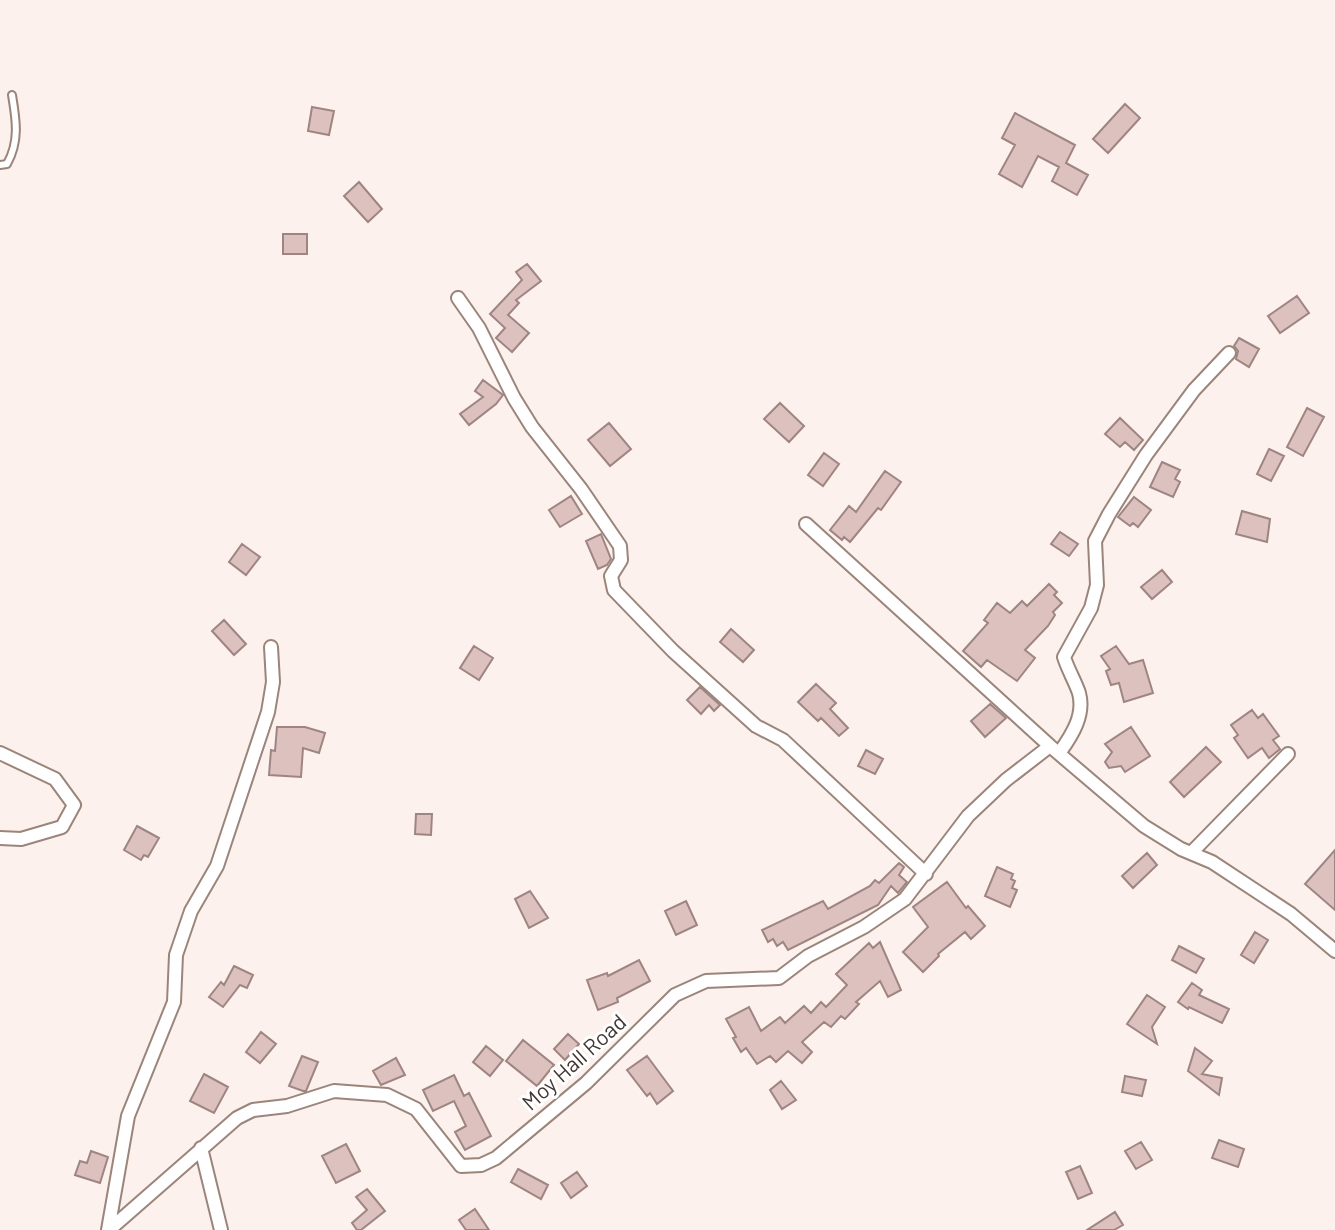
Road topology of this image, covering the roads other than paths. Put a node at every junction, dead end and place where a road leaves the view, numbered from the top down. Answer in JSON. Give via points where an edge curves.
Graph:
{"nodes":[{"id":1,"x":12,"y":95,"type":"dead end"},
{"id":2,"x":0,"y":165,"type":"edge"},
{"id":3,"x":458,"y":298,"type":"dead end"},
{"id":4,"x":1229,"y":353,"type":"dead end"},
{"id":5,"x":806,"y":524,"type":"dead end"},
{"id":6,"x":271,"y":647,"type":"dead end"},
{"id":7,"x":1055,"y":749,"type":"junction"},
{"id":8,"x":0,"y":753,"type":"edge"},
{"id":9,"x":1288,"y":754,"type":"dead end"},
{"id":10,"x":0,"y":838,"type":"edge"},
{"id":11,"x":1191,"y":853,"type":"junction"},
{"id":12,"x":926,"y":874,"type":"junction"},
{"id":13,"x":1335,"y":951,"type":"edge"},
{"id":14,"x":201,"y":1148,"type":"junction"},
{"id":15,"x":108,"y":1230,"type":"edge"},
{"id":16,"x":221,"y":1230,"type":"edge"}],
"edges":[{"from":1,"to":2,"type":"lane","via":[[17,134],[7,164]]},
{"from":3,"to":12,"type":"street","via":[[532,427],[620,546],[621,560],[611,576],[614,590],[735,709],[783,740]]},
{"from":4,"to":7,"type":"street","via":[[1146,455],[1095,541],[1097,585],[1091,608],[1064,657],[1080,695],[1080,711],[1075,731]]},
{"from":5,"to":7,"type":"street"},
{"from":6,"to":15,"type":"street","via":[[268,712],[217,866],[191,911],[176,955],[174,1002],[128,1116]]},
{"from":7,"to":11,"type":"street","via":[[1144,826]]},
{"from":7,"to":12,"type":"street","name":"Moy Hall Road","via":[[1006,780],[968,816]]},
{"from":8,"to":10,"type":"street","via":[[55,779],[74,805],[62,827],[21,839]]},
{"from":9,"to":11,"type":"street"},
{"from":11,"to":13,"type":"street","via":[[1291,914]]},
{"from":12,"to":14,"type":"street","name":"Moy Hall Road","via":[[905,899],[779,978],[706,981],[675,995],[586,1083],[481,1165],[461,1166],[416,1109],[387,1095],[334,1091],[253,1110]]},
{"from":14,"to":15,"type":"street","name":"Moy Hall Road"},
{"from":14,"to":16,"type":"street"}]}
